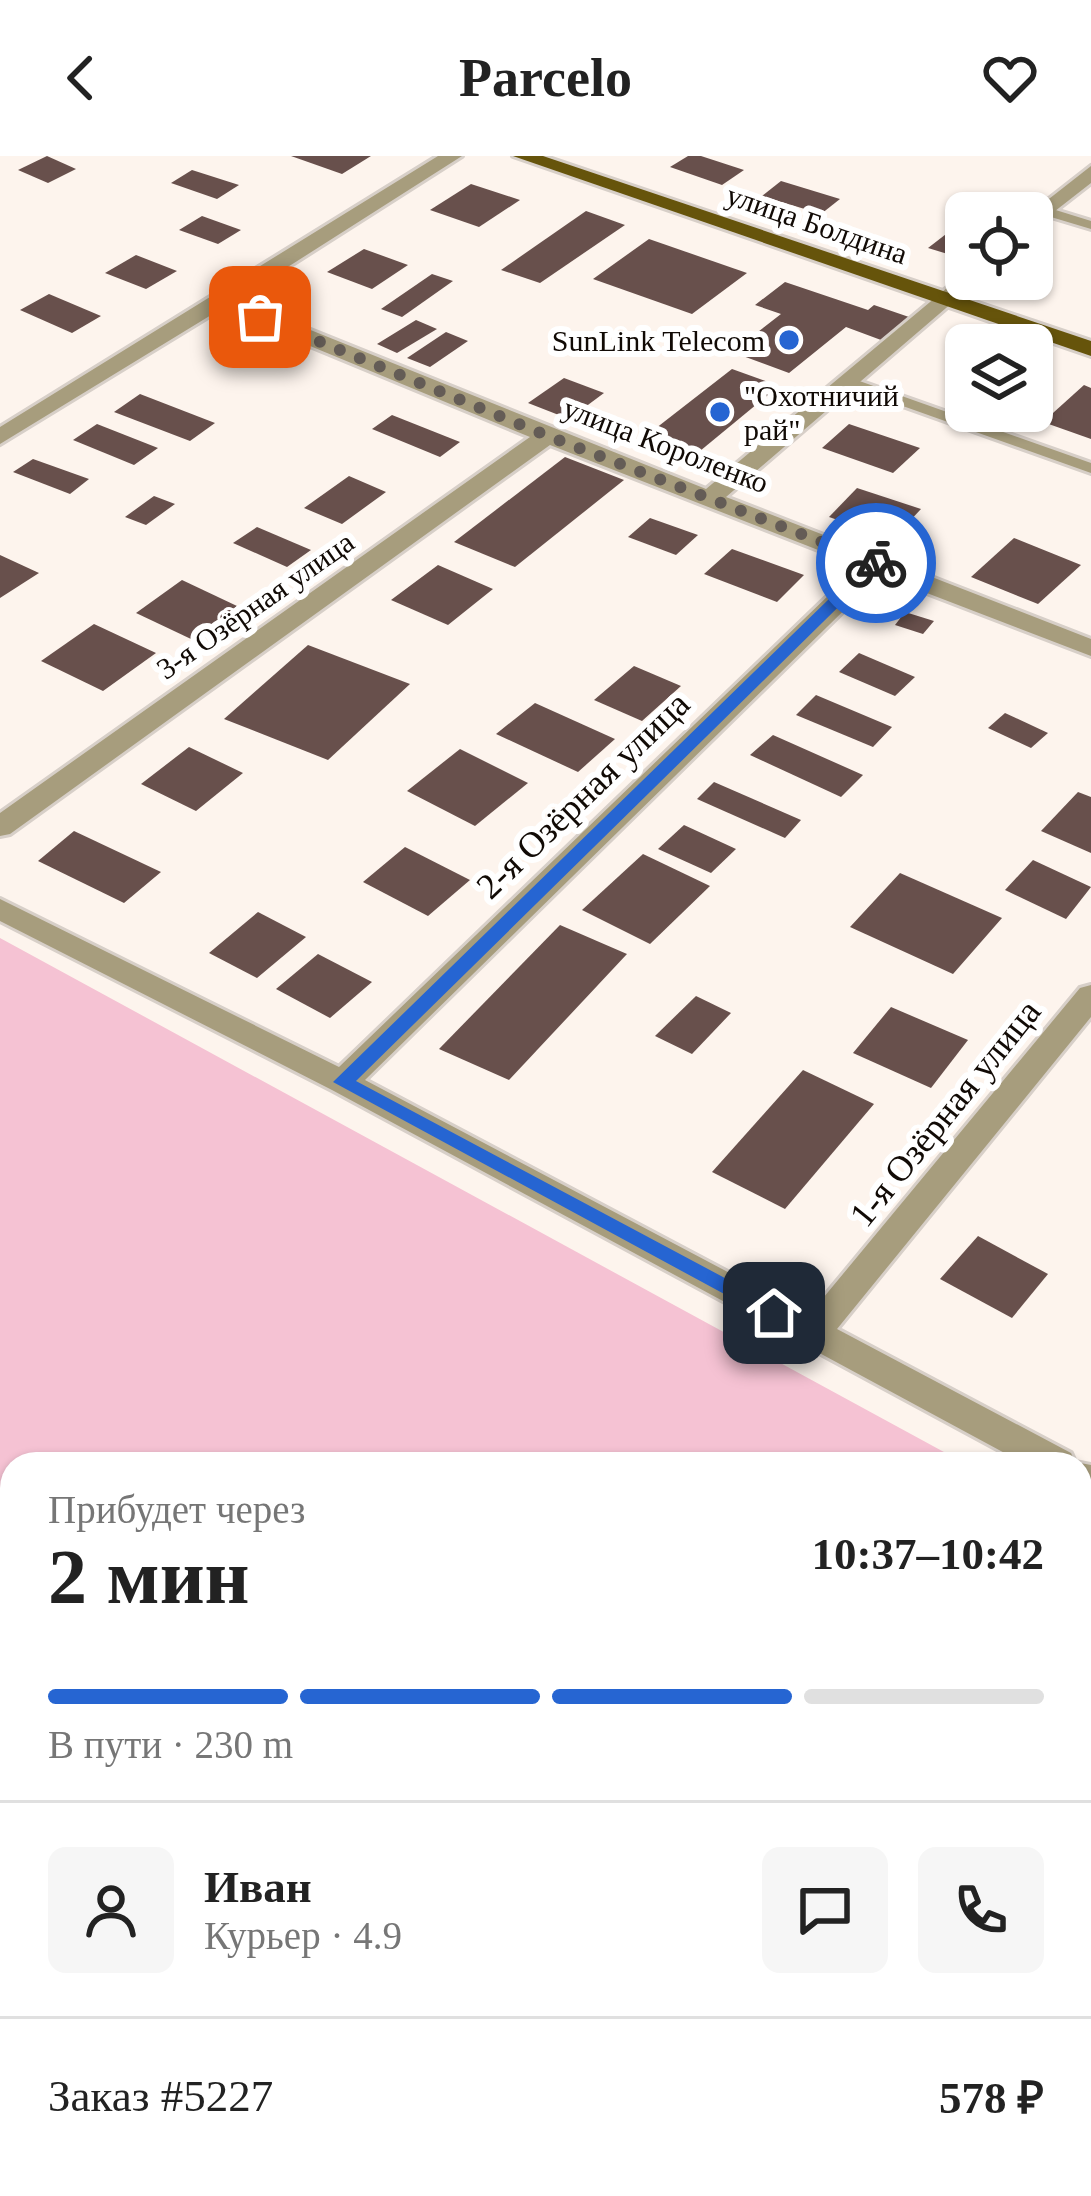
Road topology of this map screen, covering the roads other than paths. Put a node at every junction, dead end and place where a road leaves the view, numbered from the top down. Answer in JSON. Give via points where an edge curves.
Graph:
{"nodes":[{"id":1,"x":452,"y":156,"type":"edge"},
{"id":2,"x":524,"y":156,"type":"edge"},
{"id":3,"x":1091,"y":172,"type":"edge"},
{"id":4,"x":1053,"y":205,"type":"edge"},
{"id":5,"x":1053,"y":219,"type":"edge"},
{"id":6,"x":1091,"y":225,"type":"edge"},
{"id":7,"x":943,"y":298,"type":"junction"},
{"id":8,"x":218,"y":300,"type":"junction"},
{"id":9,"x":1091,"y":349,"type":"edge"},
{"id":10,"x":846,"y":381,"type":"junction"},
{"id":11,"x":548,"y":436,"type":"junction"},
{"id":12,"x":0,"y":437,"type":"edge"},
{"id":13,"x":1091,"y":468,"type":"edge"},
{"id":14,"x":711,"y":497,"type":"junction"},
{"id":15,"x":877,"y":563,"type":"junction"},
{"id":16,"x":1091,"y":648,"type":"edge"},
{"id":17,"x":0,"y":827,"type":"edge"},
{"id":18,"x":0,"y":909,"type":"edge"},
{"id":19,"x":1091,"y":996,"type":"edge"},
{"id":20,"x":343,"y":1082,"type":"junction"},
{"id":21,"x":813,"y":1334,"type":"junction"},
{"id":22,"x":1035,"y":1452,"type":"edge"}],
"edges":[{"from":1,"to":8,"type":"street"},
{"from":2,"to":7,"type":"main road","name":"улица Болдина"},
{"from":3,"to":4,"type":"street"},
{"from":5,"to":6,"type":"lane"},
{"from":7,"to":9,"type":"main road","name":"улица Болдина"},
{"from":7,"to":10,"type":"street"},
{"from":8,"to":11,"type":"street","name":"улица Короленко"},
{"from":8,"to":12,"type":"street"},
{"from":10,"to":13,"type":"lane"},
{"from":10,"to":14,"type":"street"},
{"from":11,"to":14,"type":"street","name":"улица Короленко"},
{"from":11,"to":17,"type":"street","name":"3-я Озёрная улица"},
{"from":14,"to":15,"type":"street","name":"улица Короленко"},
{"from":15,"to":16,"type":"street","name":"улица Короленко"},
{"from":15,"to":20,"type":"street","name":"2-я Озёрная улица"},
{"from":18,"to":20,"type":"street"},
{"from":19,"to":21,"type":"street","name":"1-я Озёрная улица"},
{"from":20,"to":21,"type":"street"},
{"from":21,"to":22,"type":"street"}]}
